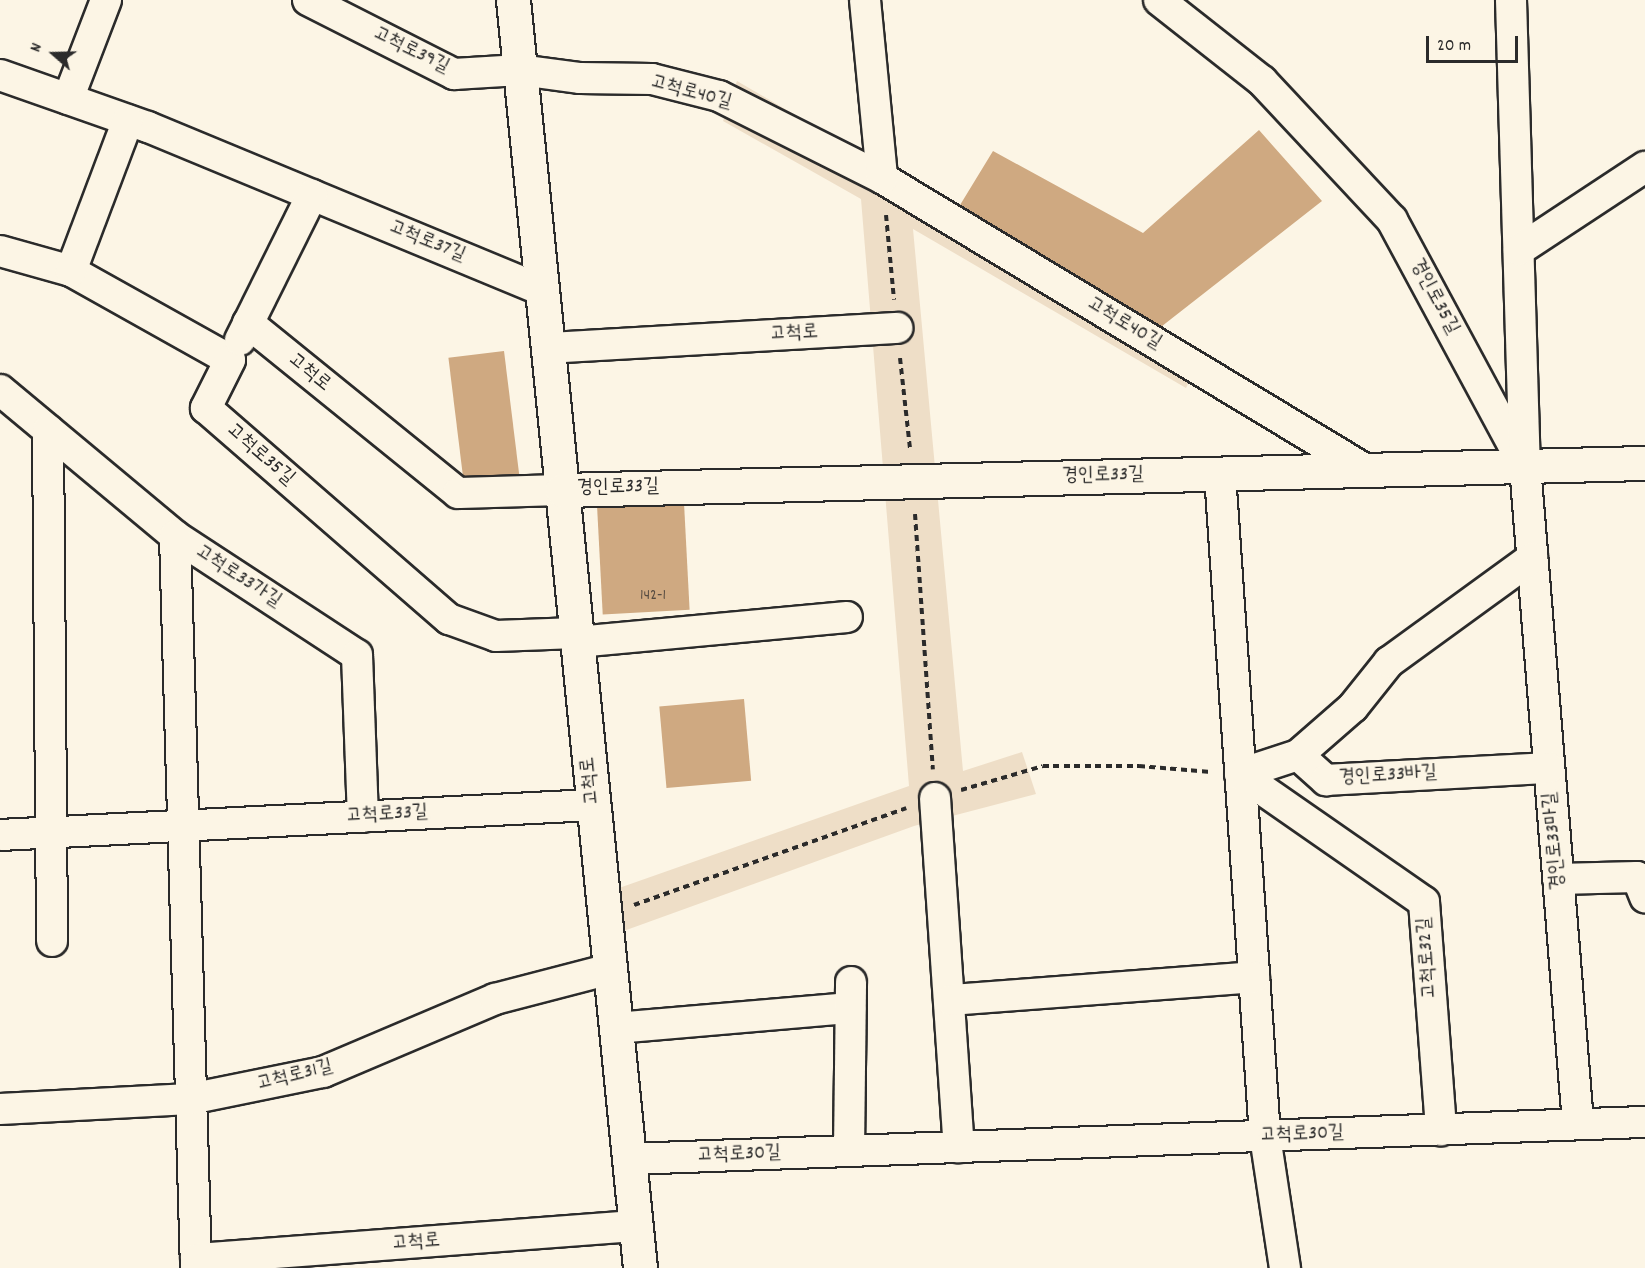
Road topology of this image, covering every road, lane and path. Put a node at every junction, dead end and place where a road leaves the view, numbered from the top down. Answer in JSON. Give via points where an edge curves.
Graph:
{"nodes":[{"id":1,"x":106,"y":0,"type":"edge"},
{"id":2,"x":308,"y":0,"type":"edge"},
{"id":3,"x":513,"y":0,"type":"edge"},
{"id":4,"x":866,"y":0,"type":"edge"},
{"id":5,"x":1159,"y":0,"type":"edge"},
{"id":6,"x":1511,"y":0,"type":"edge"},
{"id":7,"x":520,"y":70,"type":"junction"},
{"id":8,"x":0,"y":75,"type":"edge"},
{"id":9,"x":68,"y":99,"type":"junction"},
{"id":10,"x":128,"y":120,"type":"junction"},
{"id":11,"x":1645,"y":167,"type":"edge"},
{"id":12,"x":882,"y":178,"type":"junction"},
{"id":13,"x":312,"y":195,"type":"junction"},
{"id":14,"x":1519,"y":250,"type":"junction"},
{"id":15,"x":0,"y":251,"type":"edge"},
{"id":16,"x":71,"y":271,"type":"junction"},
{"id":17,"x":542,"y":290,"type":"junction"},
{"id":18,"x":248,"y":323,"type":"junction"},
{"id":19,"x":897,"y":328,"type":"dead end"},
{"id":20,"x":548,"y":348,"type":"junction"},
{"id":21,"x":230,"y":360,"type":"junction"},
{"id":22,"x":0,"y":390,"type":"edge"},
{"id":23,"x":48,"y":430,"type":"junction"},
{"id":24,"x":1645,"y":463,"type":"edge"},
{"id":25,"x":1525,"y":466,"type":"junction"},
{"id":26,"x":1366,"y":470,"type":"junction"},
{"id":27,"x":1220,"y":474,"type":"junction"},
{"id":28,"x":562,"y":489,"type":"junction"},
{"id":29,"x":175,"y":536,"type":"junction"},
{"id":30,"x":1532,"y":558,"type":"junction"},
{"id":31,"x":847,"y":617,"type":"dead end"},
{"id":32,"x":577,"y":638,"type":"junction"},
{"id":33,"x":1298,"y":755,"type":"junction"},
{"id":34,"x":1549,"y":768,"type":"junction"},
{"id":35,"x":1240,"y":774,"type":"junction"},
{"id":36,"x":935,"y":798,"type":"joint"},
{"id":37,"x":593,"y":805,"type":"junction"},
{"id":38,"x":363,"y":817,"type":"junction"},
{"id":39,"x":181,"y":826,"type":"junction"},
{"id":40,"x":53,"y":832,"type":"junction"},
{"id":41,"x":0,"y":835,"type":"edge"},
{"id":42,"x":1558,"y":879,"type":"junction"},
{"id":43,"x":1645,"y":897,"type":"edge"},
{"id":44,"x":52,"y":941,"type":"dead end"},
{"id":45,"x":610,"y":969,"type":"junction"},
{"id":46,"x":1254,"y":977,"type":"junction"},
{"id":47,"x":951,"y":1000,"type":"junction"},
{"id":48,"x":616,"y":1028,"type":"junction"},
{"id":49,"x":190,"y":1099,"type":"junction"},
{"id":50,"x":0,"y":1109,"type":"edge"},
{"id":51,"x":1645,"y":1122,"type":"edge"},
{"id":52,"x":1578,"y":1125,"type":"junction"},
{"id":53,"x":1441,"y":1130,"type":"junction"},
{"id":54,"x":1265,"y":1136,"type":"junction"},
{"id":55,"x":959,"y":1147,"type":"junction"},
{"id":56,"x":849,"y":1150,"type":"junction"},
{"id":57,"x":629,"y":1159,"type":"junction"},
{"id":58,"x":636,"y":1226,"type":"junction"},
{"id":59,"x":196,"y":1264,"type":"edge"},
{"id":60,"x":640,"y":1268,"type":"edge"},
{"id":61,"x":1285,"y":1268,"type":"edge"}],
"edges":[{"from":1,"to":9,"type":"street"},
{"from":2,"to":7,"type":"street","name":"고척로39길","via":[[454,74]]},
{"from":3,"to":7,"type":"main road","name":"고척로"},
{"from":4,"to":12,"type":"street"},
{"from":5,"to":25,"type":"street","name":"경인로35길","via":[[1262,81],[1392,220]]},
{"from":6,"to":14,"type":"street"},
{"from":7,"to":12,"type":"street","name":"고척로40길","via":[[580,78],[652,79],[719,96]]},
{"from":7,"to":17,"type":"main road","name":"고척로"},
{"from":8,"to":9,"type":"street","name":"고척로37길"},
{"from":9,"to":10,"type":"street","name":"고척로37길"},
{"from":10,"to":13,"type":"street","name":"고척로37길"},
{"from":10,"to":16,"type":"street"},
{"from":11,"to":14,"type":"street"},
{"from":12,"to":26,"type":"street","name":"고척로40길"},
{"from":13,"to":17,"type":"street","name":"고척로37길"},
{"from":13,"to":18,"type":"street"},
{"from":14,"to":25,"type":"street"},
{"from":15,"to":16,"type":"street"},
{"from":16,"to":21,"type":"street"},
{"from":17,"to":20,"type":"main road","name":"고척로"},
{"from":18,"to":21,"type":"street"},
{"from":18,"to":28,"type":"street","name":"고척로","via":[[458,493]]},
{"from":19,"to":20,"type":"street","name":"고척로"},
{"from":20,"to":28,"type":"main road","name":"고척로"},
{"from":21,"to":32,"type":"street","name":"고척로35길","via":[[206,408],[449,619],[496,636]]},
{"from":22,"to":23,"type":"street","name":"고척로33가길"},
{"from":23,"to":29,"type":"street","name":"고척로33가길"},
{"from":23,"to":40,"type":"street"},
{"from":24,"to":25,"type":"main road","name":"경인로33길"},
{"from":25,"to":26,"type":"main road","name":"경인로33길"},
{"from":25,"to":30,"type":"street","name":"경인로33마길"},
{"from":26,"to":27,"type":"main road","name":"경인로33길"},
{"from":27,"to":28,"type":"main road","name":"경인로33길"},
{"from":27,"to":35,"type":"street"},
{"from":28,"to":32,"type":"main road","name":"고척로"},
{"from":29,"to":38,"type":"street","name":"고척로33가길","via":[[357,655]]},
{"from":29,"to":39,"type":"street"},
{"from":30,"to":33,"type":"street","via":[[1389,662],[1353,707]]},
{"from":30,"to":34,"type":"street","name":"경인로33마길"},
{"from":31,"to":32,"type":"street"},
{"from":32,"to":37,"type":"main road","name":"고척로"},
{"from":33,"to":34,"type":"street","name":"경인로33바길","via":[[1326,780]]},
{"from":33,"to":35,"type":"street"},
{"from":34,"to":42,"type":"street","name":"경인로33마길"},
{"from":35,"to":36,"type":"path","via":[[1139,766],[1044,766]]},
{"from":35,"to":46,"type":"street"},
{"from":35,"to":53,"type":"street","name":"고척로32길","via":[[1424,903]]},
{"from":36,"to":47,"type":"street"},
{"from":37,"to":38,"type":"street","name":"고척로33길"},
{"from":37,"to":45,"type":"main road","name":"고척로"},
{"from":38,"to":39,"type":"street","name":"고척로33길"},
{"from":39,"to":40,"type":"street","name":"고척로33길"},
{"from":39,"to":49,"type":"street"},
{"from":40,"to":41,"type":"street","name":"고척로33길"},
{"from":40,"to":44,"type":"street"},
{"from":42,"to":43,"type":"street","via":[[1637,877]]},
{"from":42,"to":52,"type":"street","name":"경인로33마길"},
{"from":45,"to":48,"type":"main road","name":"고척로"},
{"from":45,"to":49,"type":"street","name":"고척로31길","via":[[495,999],[323,1072]]},
{"from":46,"to":47,"type":"street"},
{"from":46,"to":54,"type":"street"},
{"from":47,"to":55,"type":"street"},
{"from":48,"to":56,"type":"street","via":[[850,995]]},
{"from":48,"to":57,"type":"main road","name":"고척로"},
{"from":49,"to":50,"type":"street","name":"고척로31길"},
{"from":49,"to":59,"type":"street"},
{"from":51,"to":52,"type":"street","name":"고척로30길"},
{"from":52,"to":53,"type":"street","name":"고척로30길"},
{"from":53,"to":54,"type":"street","name":"고척로30길"},
{"from":54,"to":55,"type":"street","name":"고척로30길"},
{"from":54,"to":61,"type":"street"},
{"from":55,"to":56,"type":"street","name":"고척로30길"},
{"from":56,"to":57,"type":"street","name":"고척로30길"},
{"from":57,"to":58,"type":"main road","name":"고척로"},
{"from":58,"to":59,"type":"street","name":"고척로"},
{"from":58,"to":60,"type":"main road","name":"고척로"}]}
